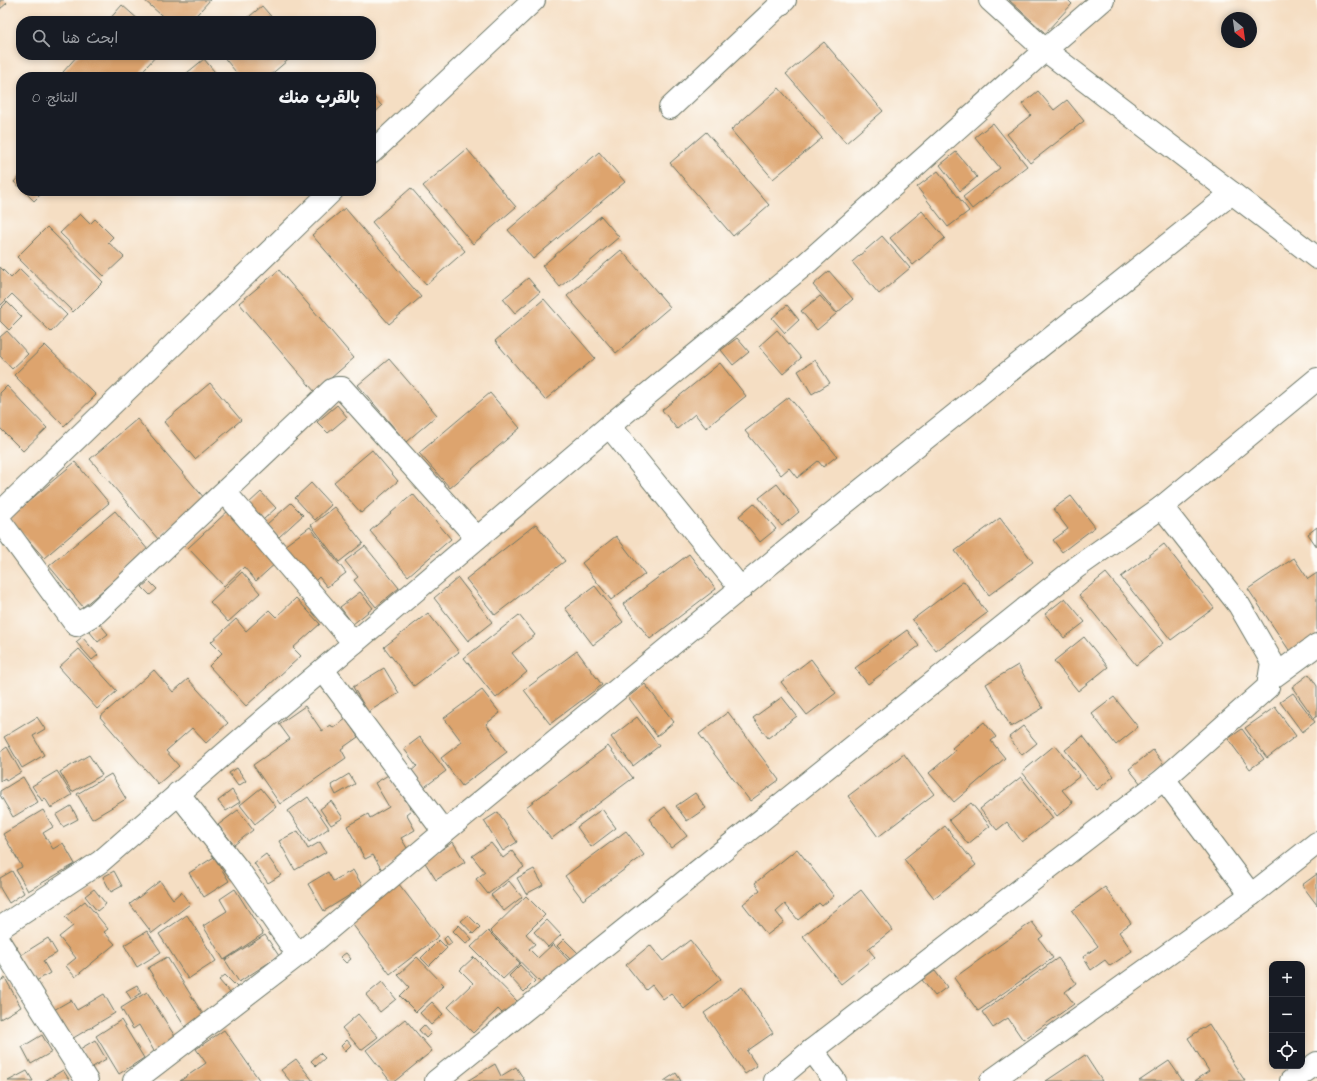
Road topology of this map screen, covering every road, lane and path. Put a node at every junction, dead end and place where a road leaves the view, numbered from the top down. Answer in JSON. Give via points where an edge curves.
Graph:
{"nodes":[{"id":1,"x":534,"y":0,"type":"edge"},
{"id":2,"x":785,"y":0,"type":"edge"},
{"id":3,"x":990,"y":0,"type":"edge"},
{"id":4,"x":1103,"y":0,"type":"edge"},
{"id":5,"x":1045,"y":50,"type":"junction"},
{"id":6,"x":670,"y":108,"type":"dead end"},
{"id":7,"x":376,"y":148,"type":"edge"},
{"id":8,"x":1232,"y":192,"type":"junction"},
{"id":9,"x":327,"y":196,"type":"edge"},
{"id":10,"x":1317,"y":258,"type":"edge"},
{"id":11,"x":1317,"y":379,"type":"edge"},
{"id":12,"x":609,"y":426,"type":"junction"},
{"id":13,"x":225,"y":492,"type":"junction"},
{"id":14,"x":1162,"y":507,"type":"junction"},
{"id":15,"x":0,"y":513,"type":"edge"},
{"id":16,"x":0,"y":521,"type":"edge"},
{"id":17,"x":478,"y":538,"type":"junction"},
{"id":18,"x":741,"y":589,"type":"junction"},
{"id":19,"x":354,"y":643,"type":"junction"},
{"id":20,"x":1317,"y":645,"type":"edge"},
{"id":21,"x":322,"y":670,"type":"junction"},
{"id":22,"x":1269,"y":680,"type":"junction"},
{"id":23,"x":1164,"y":779,"type":"junction"},
{"id":24,"x":178,"y":793,"type":"junction"},
{"id":25,"x":444,"y":832,"type":"junction"},
{"id":26,"x":1317,"y":843,"type":"edge"},
{"id":27,"x":1251,"y":895,"type":"junction"},
{"id":28,"x":0,"y":928,"type":"edge"},
{"id":29,"x":0,"y":943,"type":"edge"},
{"id":30,"x":298,"y":955,"type":"junction"},
{"id":31,"x":812,"y":1050,"type":"junction"},
{"id":32,"x":1317,"y":1063,"type":"edge"},
{"id":33,"x":87,"y":1081,"type":"edge"},
{"id":34,"x":134,"y":1081,"type":"edge"},
{"id":35,"x":436,"y":1081,"type":"edge"},
{"id":36,"x":775,"y":1081,"type":"edge"},
{"id":37,"x":835,"y":1081,"type":"edge"},
{"id":38,"x":991,"y":1081,"type":"edge"},
{"id":39,"x":1291,"y":1081,"type":"edge"}],
"edges":[{"from":1,"to":7,"type":"street"},
{"from":2,"to":6,"type":"street"},
{"from":3,"to":5,"type":"street"},
{"from":4,"to":5,"type":"street"},
{"from":5,"to":8,"type":"street"},
{"from":5,"to":12,"type":"street","via":[[808,262]]},
{"from":8,"to":10,"type":"street"},
{"from":8,"to":18,"type":"street"},
{"from":9,"to":15,"type":"street"},
{"from":11,"to":14,"type":"street"},
{"from":12,"to":17,"type":"street"},
{"from":12,"to":18,"type":"street"},
{"from":13,"to":16,"type":"street","via":[[96,613],[76,625]]},
{"from":13,"to":17,"type":"street","via":[[332,390],[342,388]]},
{"from":13,"to":19,"type":"street"},
{"from":14,"to":22,"type":"street","via":[[1239,605],[1272,662]]},
{"from":14,"to":35,"type":"street","via":[[1077,566]]},
{"from":17,"to":19,"type":"street"},
{"from":18,"to":25,"type":"street"},
{"from":19,"to":21,"type":"street"},
{"from":20,"to":22,"type":"street"},
{"from":21,"to":24,"type":"street"},
{"from":21,"to":25,"type":"street"},
{"from":22,"to":23,"type":"street","via":[[1268,688]]},
{"from":23,"to":27,"type":"street"},
{"from":23,"to":31,"type":"street"},
{"from":24,"to":28,"type":"street","via":[[100,862]]},
{"from":24,"to":30,"type":"street","via":[[241,874]]},
{"from":25,"to":30,"type":"street"},
{"from":26,"to":27,"type":"street"},
{"from":27,"to":38,"type":"street"},
{"from":29,"to":33,"type":"street"},
{"from":30,"to":34,"type":"street"},
{"from":31,"to":36,"type":"street"},
{"from":31,"to":37,"type":"street"},
{"from":32,"to":39,"type":"street"}]}
